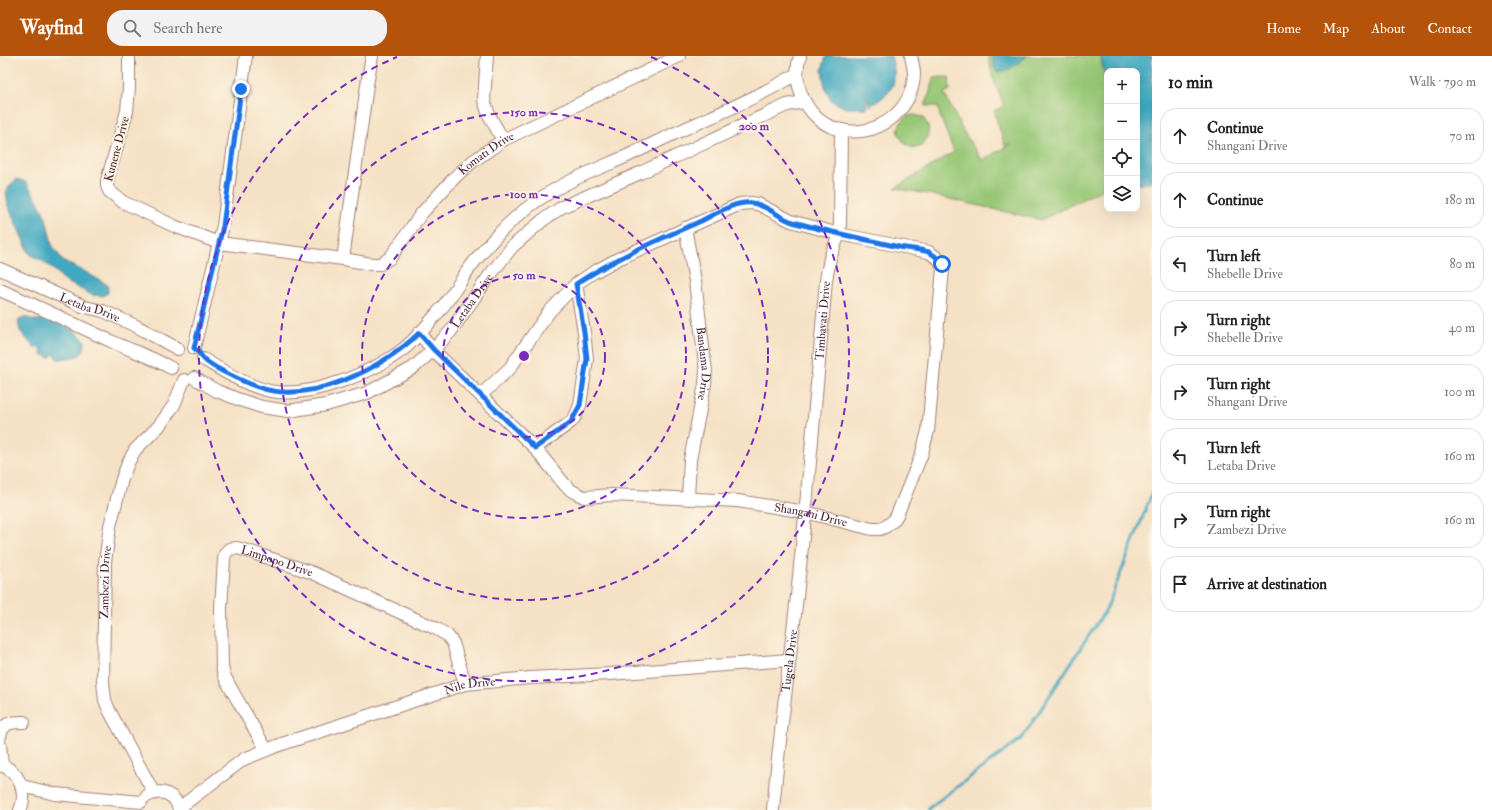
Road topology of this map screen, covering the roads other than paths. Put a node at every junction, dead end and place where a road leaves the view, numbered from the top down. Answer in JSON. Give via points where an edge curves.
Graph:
{"nodes":[{"id":1,"x":129,"y":56,"type":"edge"},
{"id":2,"x":246,"y":56,"type":"edge"},
{"id":3,"x":372,"y":56,"type":"edge"},
{"id":4,"x":486,"y":56,"type":"edge"},
{"id":5,"x":679,"y":56,"type":"edge"},
{"id":6,"x":800,"y":56,"type":"edge"},
{"id":7,"x":911,"y":56,"type":"edge"},
{"id":8,"x":797,"y":74,"type":"junction"},
{"id":9,"x":804,"y":102,"type":"junction"},
{"id":10,"x":841,"y":130,"type":"junction"},
{"id":11,"x":503,"y":140,"type":"junction"},
{"id":12,"x":686,"y":228,"type":"junction"},
{"id":13,"x":839,"y":234,"type":"junction"},
{"id":14,"x":219,"y":244,"type":"junction"},
{"id":15,"x":343,"y":259,"type":"junction"},
{"id":16,"x":0,"y":269,"type":"edge"},
{"id":17,"x":576,"y":284,"type":"junction"},
{"id":18,"x":0,"y":290,"type":"edge"},
{"id":19,"x":69,"y":301,"type":"junction"},
{"id":20,"x":62,"y":317,"type":"junction"},
{"id":21,"x":148,"y":333,"type":"junction"},
{"id":22,"x":419,"y":333,"type":"junction"},
{"id":23,"x":194,"y":348,"type":"junction"},
{"id":24,"x":178,"y":349,"type":"junction"},
{"id":25,"x":434,"y":350,"type":"junction"},
{"id":26,"x":138,"y":353,"type":"junction"},
{"id":27,"x":203,"y":359,"type":"junction"},
{"id":28,"x":171,"y":368,"type":"junction"},
{"id":29,"x":189,"y":379,"type":"junction"},
{"id":30,"x":481,"y":395,"type":"junction"},
{"id":31,"x":535,"y":448,"type":"junction"},
{"id":32,"x":688,"y":498,"type":"junction"},
{"id":33,"x":805,"y":512,"type":"junction"},
{"id":34,"x":788,"y":660,"type":"junction"},
{"id":35,"x":465,"y":684,"type":"junction"},
{"id":36,"x":24,"y":722,"type":"dead end"},
{"id":37,"x":0,"y":736,"type":"edge"},
{"id":38,"x":0,"y":745,"type":"edge"},
{"id":39,"x":266,"y":749,"type":"junction"},
{"id":40,"x":1,"y":765,"type":"edge"},
{"id":41,"x":22,"y":786,"type":"junction"},
{"id":42,"x":154,"y":793,"type":"junction"},
{"id":43,"x":140,"y":806,"type":"edge"},
{"id":44,"x":179,"y":809,"type":"edge"},
{"id":45,"x":20,"y":810,"type":"edge"},
{"id":46,"x":773,"y":810,"type":"edge"}],
"edges":[{"from":1,"to":14,"type":"street","name":"Kunene Drive","via":[[127,111],[108,174],[109,191],[123,202]]},
{"from":2,"to":14,"type":"street"},
{"from":3,"to":15,"type":"street"},
{"from":4,"to":11,"type":"street","via":[[484,100]]},
{"from":5,"to":11,"type":"street","name":"Komati Drive"},
{"from":6,"to":8,"type":"street"},
{"from":7,"to":10,"type":"street","via":[[914,74],[910,95],[899,113],[876,128],[862,132]]},
{"from":8,"to":9,"type":"street"},
{"from":8,"to":22,"type":"street","name":"Letaba Drive","via":[[732,108],[585,175],[535,202],[519,213],[491,241],[436,315]]},
{"from":9,"to":10,"type":"street","via":[[820,120]]},
{"from":9,"to":25,"type":"street","name":"Letaba Drive","via":[[787,105],[562,207],[512,247]]},
{"from":10,"to":13,"type":"street","name":"Timbavati Drive"},
{"from":11,"to":15,"type":"street","name":"Komati Drive","via":[[456,176],[421,214],[386,262],[371,264]]},
{"from":12,"to":13,"type":"street","via":[[729,208],[751,203],[791,221]]},
{"from":12,"to":17,"type":"street","via":[[618,259]]},
{"from":12,"to":32,"type":"street","name":"Bandama Drive","via":[[696,281],[706,372],[706,384],[690,460]]},
{"from":13,"to":33,"type":"street","name":"Timbavati Drive","via":[[830,258],[826,280]]},
{"from":13,"to":33,"type":"street","name":"Shangani Drive","via":[[929,252],[942,264],[943,283],[928,431],[925,446],[901,507],[893,521],[885,527],[866,528]]},
{"from":14,"to":15,"type":"street","name":"Komati Drive"},
{"from":14,"to":23,"type":"street"},
{"from":16,"to":19,"type":"street","name":"Letaba Drive"},
{"from":17,"to":30,"type":"street","via":[[549,312],[510,368]]},
{"from":17,"to":31,"type":"street","via":[[587,359],[580,405],[571,422]]},
{"from":18,"to":20,"type":"street","name":"Letaba Drive"},
{"from":19,"to":20,"type":"street"},
{"from":19,"to":21,"type":"street","name":"Letaba Drive","via":[[84,308],[103,311]]},
{"from":20,"to":26,"type":"street","name":"Letaba Drive"},
{"from":21,"to":24,"type":"street","name":"Letaba Drive"},
{"from":21,"to":26,"type":"street"},
{"from":22,"to":25,"type":"street","name":"Shangani Drive"},
{"from":22,"to":27,"type":"street","name":"Letaba Drive","via":[[394,355],[364,371],[315,390],[271,391]]},
{"from":23,"to":24,"type":"street"},
{"from":23,"to":27,"type":"street"},
{"from":24,"to":28,"type":"street","via":[[171,358]]},
{"from":25,"to":29,"type":"street","name":"Letaba Drive","via":[[413,368],[367,393],[326,405],[288,411],[240,400]]},
{"from":25,"to":30,"type":"street","name":"Shangani Drive"},
{"from":26,"to":28,"type":"street","name":"Letaba Drive"},
{"from":27,"to":29,"type":"street","via":[[201,372]]},
{"from":28,"to":29,"type":"street","via":[[178,378]]},
{"from":29,"to":42,"type":"street","name":"Zambezi Drive","via":[[167,416],[135,450],[128,463],[110,526],[104,570],[105,700]]},
{"from":30,"to":31,"type":"street","name":"Shangani Drive"},
{"from":31,"to":32,"type":"street","name":"Shangani Drive","via":[[565,485],[584,497],[612,495]]},
{"from":32,"to":33,"type":"street","name":"Shangani Drive","via":[[738,501]]},
{"from":33,"to":34,"type":"street","name":"Tugela Drive"},
{"from":34,"to":35,"type":"street","name":"Nile Drive"},
{"from":34,"to":46,"type":"street","name":"Tugela Drive"},
{"from":35,"to":39,"type":"street","name":"Nile Drive"},
{"from":35,"to":39,"type":"street","name":"Limpopo Drive","via":[[453,643],[435,628],[313,573],[251,552],[237,548],[229,549],[224,559],[221,608],[222,667],[230,687]]},
{"from":36,"to":37,"type":"street","via":[[7,724]]},
{"from":38,"to":40,"type":"street"},
{"from":39,"to":44,"type":"street","name":"Nile Drive","via":[[234,765]]},
{"from":40,"to":41,"type":"street","via":[[17,777]]},
{"from":41,"to":43,"type":"street","via":[[55,794],[92,797]]},
{"from":41,"to":45,"type":"street","via":[[24,795]]},
{"from":42,"to":43,"type":"street","via":[[148,795]]},
{"from":42,"to":44,"type":"street","via":[[161,792],[172,797]]}]}
